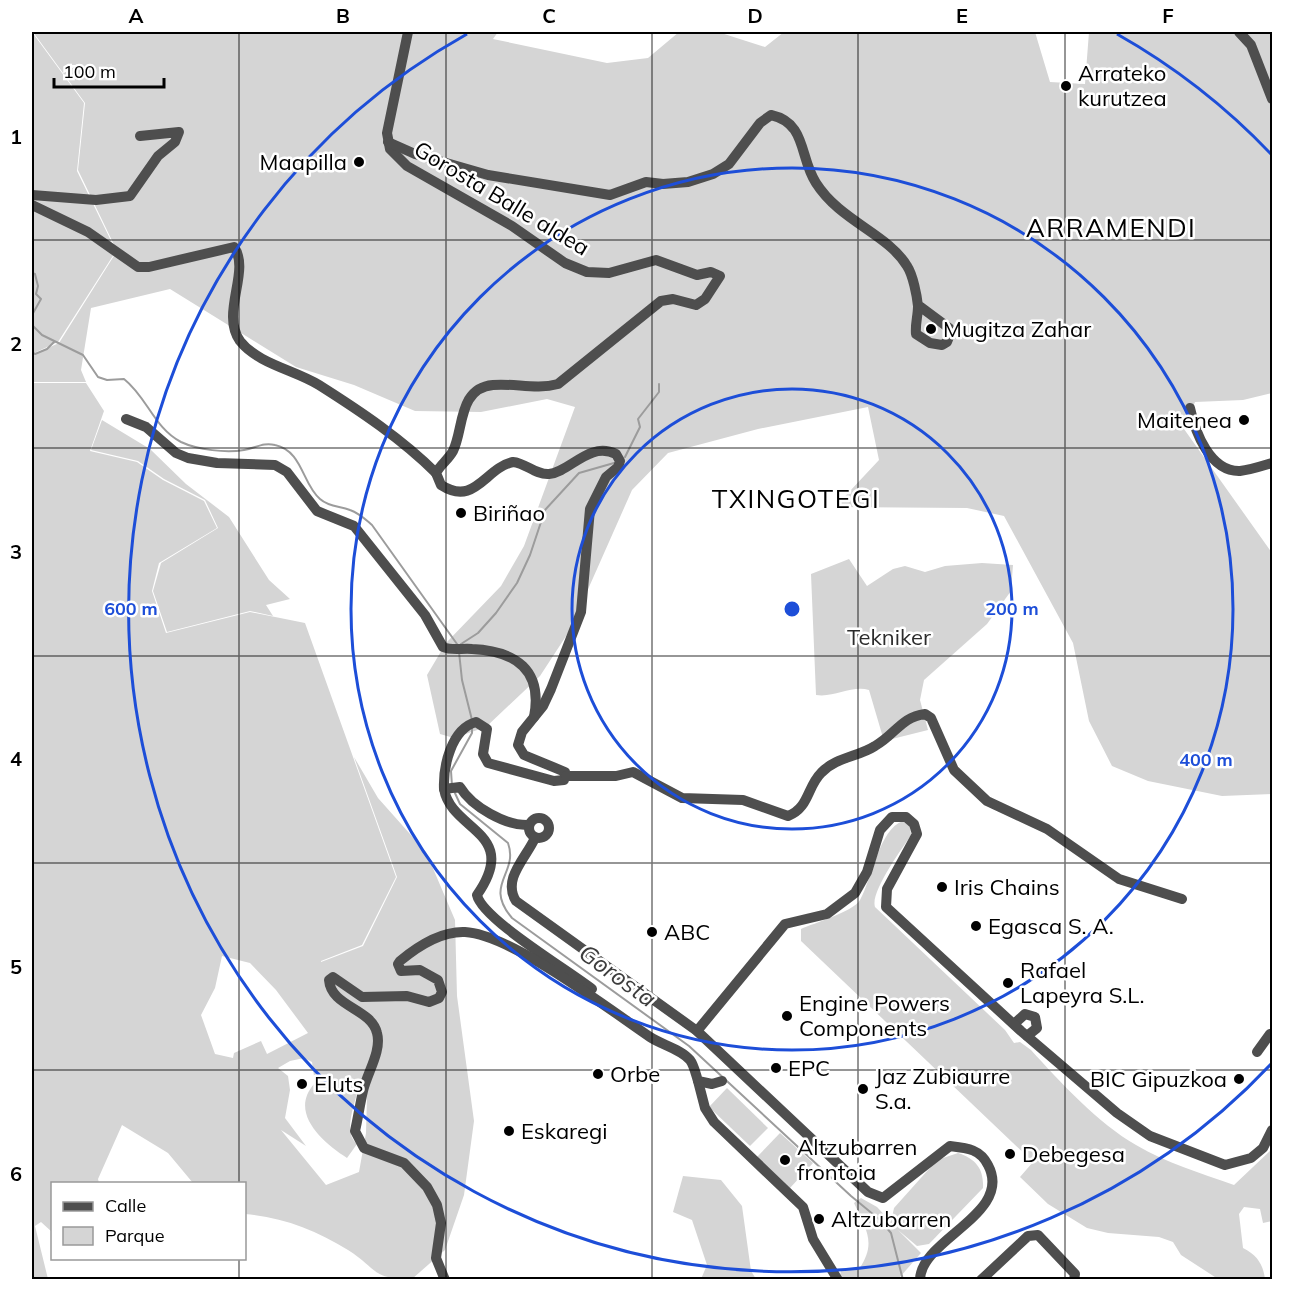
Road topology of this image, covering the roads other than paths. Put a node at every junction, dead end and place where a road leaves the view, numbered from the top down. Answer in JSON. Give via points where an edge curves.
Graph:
{"nodes":[{"id":1,"x":408,"y":32,"type":"edge"},
{"id":2,"x":1239,"y":32,"type":"edge"},
{"id":3,"x":1272,"y":99,"type":"edge"},
{"id":4,"x":140,"y":136,"type":"dead end"},
{"id":5,"x":388,"y":142,"type":"junction"},
{"id":6,"x":32,"y":195,"type":"edge"},
{"id":7,"x":32,"y":206,"type":"edge"},
{"id":8,"x":918,"y":305,"type":"dead end"},
{"id":9,"x":1190,"y":408,"type":"dead end"},
{"id":10,"x":126,"y":419,"type":"dead end"},
{"id":11,"x":1272,"y":463,"type":"edge"},
{"id":12,"x":436,"y":473,"type":"junction"},
{"id":13,"x":534,"y":717,"type":"junction"},
{"id":14,"x":566,"y":776,"type":"junction"},
{"id":15,"x":450,"y":789,"type":"junction"},
{"id":16,"x":529,"y":825,"type":"junction"},
{"id":17,"x":535,"y":838,"type":"junction"},
{"id":18,"x":1182,"y":899,"type":"dead end"},
{"id":19,"x":606,"y":1005,"type":"junction"},
{"id":20,"x":697,"y":1031,"type":"junction"},
{"id":21,"x":1272,"y":1037,"type":"edge"},
{"id":22,"x":1257,"y":1052,"type":"dead end"},
{"id":23,"x":698,"y":1081,"type":"junction"},
{"id":24,"x":722,"y":1081,"type":"dead end"},
{"id":25,"x":1272,"y":1130,"type":"edge"},
{"id":26,"x":445,"y":1280,"type":"edge"},
{"id":27,"x":838,"y":1280,"type":"edge"},
{"id":28,"x":920,"y":1280,"type":"edge"},
{"id":29,"x":981,"y":1280,"type":"edge"},
{"id":30,"x":1074,"y":1280,"type":"edge"}],
"edges":[{"from":1,"to":5,"type":"street","name":"Gorosta Balle aldea","via":[[388,124]]},
{"from":2,"to":3,"type":"street","via":[[1251,45]]},
{"from":4,"to":6,"type":"street","via":[[179,132],[176,142],[158,156],[130,196],[96,200]]},
{"from":5,"to":8,"type":"street","name":"Gorosta Balle aldea","via":[[488,175],[610,195],[646,182],[688,182],[713,174],[729,164],[760,123],[771,116],[786,118],[794,126],[816,183],[841,213],[896,252],[908,268]]},
{"from":5,"to":12,"type":"street","name":"Gorosta Balle aldea","via":[[393,154],[407,166],[577,268],[609,273],[656,260],[697,275],[711,272],[720,276],[705,300],[696,305],[673,299],[661,301],[558,384],[492,385],[478,390],[463,411],[453,450]]},
{"from":7,"to":12,"type":"street","via":[[88,232],[138,267],[234,247],[239,264],[234,322],[242,344],[260,358],[295,372],[338,398],[393,436]]},
{"from":9,"to":11,"type":"street","via":[[1204,449],[1221,464],[1238,471]]},
{"from":10,"to":13,"type":"street","via":[[146,427],[176,453],[188,458],[274,465],[287,472],[317,511],[354,526],[425,615],[443,647],[483,650],[522,664],[534,685]]},
{"from":12,"to":13,"type":"street","via":[[441,485],[460,493],[471,490],[509,463],[518,462],[546,474],[600,451],[619,458],[618,467],[606,477],[590,509],[581,612],[551,689]]},
{"from":13,"to":14,"type":"street","via":[[519,738],[520,750],[531,759],[562,770]]},
{"from":14,"to":15,"type":"street","via":[[560,782],[488,764],[483,754],[487,729],[472,723],[446,758]]},
{"from":14,"to":18,"type":"street","via":[[633,772],[682,798],[743,800],[788,816],[804,806],[819,774],[828,766],[874,747],[911,716],[925,714],[931,718],[954,770],[987,801],[1047,829],[1119,879]]},
{"from":15,"to":16,"type":"street","via":[[460,787],[479,806],[519,826]]},
{"from":15,"to":19,"type":"street","via":[[451,806],[476,828],[488,846],[491,870],[477,895],[479,903],[499,922],[583,982]]},
{"from":16,"to":17,"type":"street"},
{"from":16,"to":17,"type":"street","via":[[541,818],[549,826],[546,836]]},
{"from":17,"to":20,"type":"street","via":[[511,882],[516,901]]},
{"from":19,"to":23,"type":"street","via":[[690,1060]]},
{"from":19,"to":26,"type":"street","via":[[536,962],[468,932],[450,932],[433,939],[398,964],[402,971],[420,970],[438,980],[442,992],[429,1002],[407,996],[362,997],[336,978],[329,980],[339,999],[371,1021],[378,1034],[363,1089],[356,1138],[364,1148],[404,1163],[427,1187],[441,1223],[436,1258]]},
{"from":20,"to":25,"type":"street","via":[[785,924],[827,914],[855,893],[867,872],[880,830],[887,820],[898,815],[911,820],[917,834],[887,889],[886,907],[1021,1031],[1150,1136],[1198,1155],[1225,1165],[1238,1163],[1263,1148]]},
{"from":20,"to":28,"type":"street","via":[[877,1196],[883,1197],[950,1146],[970,1148],[983,1155],[990,1169],[992,1190],[986,1204],[923,1265]]},
{"from":21,"to":22,"type":"street","via":[[1270,1034]]},
{"from":23,"to":24,"type":"street"},
{"from":23,"to":27,"type":"street","via":[[705,1108],[714,1122],[803,1207],[813,1239]]},
{"from":29,"to":30,"type":"street","via":[[1028,1236],[1038,1235],[1075,1274]]}]}
